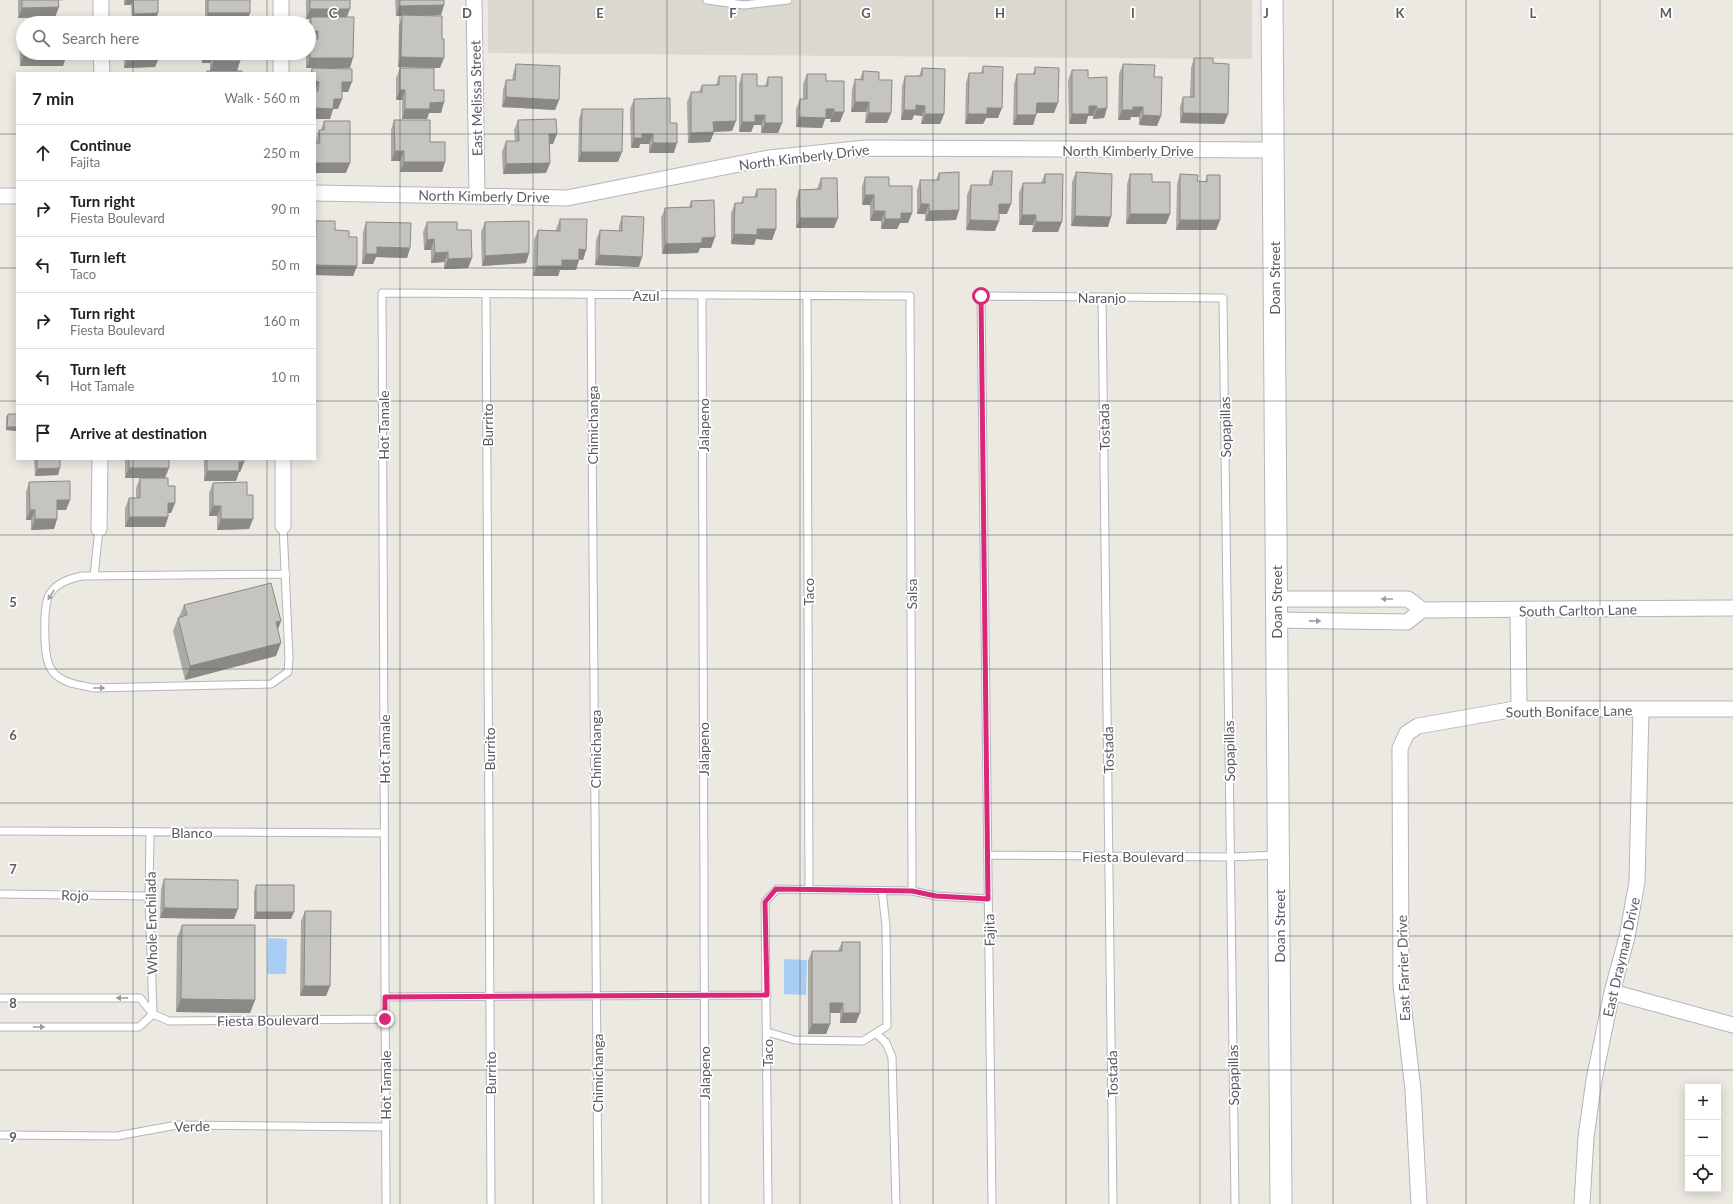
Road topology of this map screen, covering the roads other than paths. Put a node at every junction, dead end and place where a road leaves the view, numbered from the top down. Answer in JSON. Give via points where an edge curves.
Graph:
{"nodes":[{"id":1,"x":101,"y":0,"type":"edge"},
{"id":2,"x":281,"y":0,"type":"edge"},
{"id":3,"x":474,"y":0,"type":"edge"},
{"id":4,"x":707,"y":0,"type":"edge"},
{"id":5,"x":788,"y":0,"type":"edge"},
{"id":6,"x":1272,"y":0,"type":"edge"},
{"id":7,"x":101,"y":16,"type":"edge"},
{"id":8,"x":281,"y":16,"type":"edge"},
{"id":9,"x":102,"y":60,"type":"edge"},
{"id":10,"x":281,"y":60,"type":"edge"},
{"id":11,"x":102,"y":72,"type":"edge"},
{"id":12,"x":282,"y":72,"type":"edge"},
{"id":13,"x":1273,"y":150,"type":"junction"},
{"id":14,"x":316,"y":193,"type":"edge"},
{"id":15,"x":478,"y":195,"type":"junction"},
{"id":16,"x":0,"y":196,"type":"edge"},
{"id":17,"x":16,"y":196,"type":"edge"},
{"id":18,"x":382,"y":293,"type":"joint"},
{"id":19,"x":486,"y":294,"type":"junction"},
{"id":20,"x":591,"y":294,"type":"junction"},
{"id":21,"x":702,"y":295,"type":"junction"},
{"id":22,"x":807,"y":296,"type":"junction"},
{"id":23,"x":910,"y":296,"type":"joint"},
{"id":24,"x":981,"y":296,"type":"joint"},
{"id":25,"x":1102,"y":297,"type":"junction"},
{"id":26,"x":1223,"y":298,"type":"joint"},
{"id":27,"x":100,"y":460,"type":"edge"},
{"id":28,"x":283,"y":460,"type":"edge"},
{"id":29,"x":284,"y":526,"type":"joint"},
{"id":30,"x":99,"y":529,"type":"joint"},
{"id":31,"x":286,"y":574,"type":"junction"},
{"id":32,"x":94,"y":576,"type":"junction"},
{"id":33,"x":1276,"y":599,"type":"junction"},
{"id":34,"x":1733,"y":608,"type":"edge"},
{"id":35,"x":1422,"y":610,"type":"junction"},
{"id":36,"x":1518,"y":611,"type":"junction"},
{"id":37,"x":1276,"y":620,"type":"junction"},
{"id":38,"x":1519,"y":709,"type":"junction"},
{"id":39,"x":1641,"y":709,"type":"junction"},
{"id":40,"x":1733,"y":709,"type":"edge"},
{"id":41,"x":1407,"y":733,"type":"joint"},
{"id":42,"x":0,"y":831,"type":"edge"},
{"id":43,"x":150,"y":832,"type":"junction"},
{"id":44,"x":384,"y":833,"type":"junction"},
{"id":45,"x":988,"y":855,"type":"junction"},
{"id":46,"x":1278,"y":855,"type":"junction"},
{"id":47,"x":1109,"y":856,"type":"junction"},
{"id":48,"x":1230,"y":857,"type":"junction"},
{"id":49,"x":809,"y":888,"type":"junction"},
{"id":50,"x":882,"y":890,"type":"junction"},
{"id":51,"x":912,"y":891,"type":"junction"},
{"id":52,"x":0,"y":894,"type":"edge"},
{"id":53,"x":149,"y":896,"type":"junction"},
{"id":54,"x":988,"y":899,"type":"junction"},
{"id":55,"x":1612,"y":992,"type":"junction"},
{"id":56,"x":596,"y":995,"type":"junction"},
{"id":57,"x":704,"y":995,"type":"junction"},
{"id":58,"x":767,"y":995,"type":"junction"},
{"id":59,"x":490,"y":996,"type":"junction"},
{"id":60,"x":385,"y":997,"type":"junction"},
{"id":61,"x":0,"y":998,"type":"edge"},
{"id":62,"x":153,"y":1014,"type":"junction"},
{"id":63,"x":385,"y":1019,"type":"junction"},
{"id":64,"x":1733,"y":1025,"type":"edge"},
{"id":65,"x":0,"y":1027,"type":"edge"},
{"id":66,"x":767,"y":1032,"type":"junction"},
{"id":67,"x":876,"y":1033,"type":"junction"},
{"id":68,"x":386,"y":1127,"type":"junction"},
{"id":69,"x":0,"y":1136,"type":"edge"},
{"id":70,"x":386,"y":1204,"type":"edge"},
{"id":71,"x":491,"y":1204,"type":"edge"},
{"id":72,"x":598,"y":1204,"type":"edge"},
{"id":73,"x":704,"y":1204,"type":"edge"},
{"id":74,"x":768,"y":1204,"type":"edge"},
{"id":75,"x":896,"y":1204,"type":"edge"},
{"id":76,"x":992,"y":1204,"type":"edge"},
{"id":77,"x":1113,"y":1204,"type":"edge"},
{"id":78,"x":1235,"y":1204,"type":"edge"},
{"id":79,"x":1281,"y":1204,"type":"edge"},
{"id":80,"x":1419,"y":1204,"type":"edge"},
{"id":81,"x":1582,"y":1204,"type":"edge"}],
"edges":[{"from":1,"to":7,"type":"street"},
{"from":2,"to":8,"type":"street"},
{"from":3,"to":15,"type":"street","name":"East Melissa Street"},
{"from":4,"to":5,"type":"lane","via":[[744,5]]},
{"from":6,"to":13,"type":"street","name":"Doan Street"},
{"from":9,"to":11,"type":"street"},
{"from":10,"to":12,"type":"street"},
{"from":13,"to":15,"type":"street","name":"North Kimberly Drive","via":[[866,148],[769,158],[567,198]]},
{"from":13,"to":33,"type":"street","name":"Doan Street"},
{"from":14,"to":15,"type":"street","name":"North Kimberly Drive"},
{"from":16,"to":17,"type":"street"},
{"from":18,"to":19,"type":"lane","name":"Azul"},
{"from":18,"to":44,"type":"lane","name":"Hot Tamale"},
{"from":19,"to":20,"type":"lane","name":"Azul"},
{"from":19,"to":59,"type":"lane","name":"Burrito"},
{"from":20,"to":21,"type":"lane","name":"Azul"},
{"from":20,"to":56,"type":"lane","name":"Chimichanga"},
{"from":21,"to":22,"type":"lane","name":"Azul"},
{"from":21,"to":57,"type":"lane","name":"Jalapeno"},
{"from":22,"to":23,"type":"lane","name":"Azul"},
{"from":22,"to":49,"type":"lane","name":"Taco"},
{"from":23,"to":51,"type":"lane","name":"Salsa"},
{"from":24,"to":25,"type":"lane","name":"Naranjo"},
{"from":24,"to":45,"type":"lane","name":"Fajita"},
{"from":25,"to":26,"type":"lane","name":"Naranjo"},
{"from":25,"to":47,"type":"lane","name":"Tostada"},
{"from":26,"to":48,"type":"lane","name":"Sopapillas"},
{"from":27,"to":30,"type":"street"},
{"from":28,"to":29,"type":"street"},
{"from":29,"to":31,"type":"lane"},
{"from":30,"to":32,"type":"lane"},
{"from":31,"to":32,"type":"lane"},
{"from":32,"to":31,"type":"lane","one_way":true,"via":[[68,579],[49,595],[46,604],[48,663],[55,675],[70,683],[93,688],[271,684],[288,672]]},
{"from":35,"to":33,"type":"street","one_way":true,"via":[[1408,599]]},
{"from":33,"to":37,"type":"street","name":"Doan Street"},
{"from":34,"to":36,"type":"street","name":"South Carlton Lane"},
{"from":35,"to":36,"type":"street","name":"South Carlton Lane"},
{"from":37,"to":35,"type":"street","one_way":true,"via":[[1406,622]]},
{"from":36,"to":38,"type":"street"},
{"from":37,"to":46,"type":"street","name":"Doan Street"},
{"from":38,"to":39,"type":"street","name":"South Boniface Lane"},
{"from":38,"to":41,"type":"street","name":"South Boniface Lane","via":[[1418,726]]},
{"from":39,"to":40,"type":"street","name":"South Boniface Lane"},
{"from":39,"to":55,"type":"street","name":"East Drayman Drive","via":[[1638,882]]},
{"from":41,"to":80,"type":"street","name":"East Farrier Drive","via":[[1400,748],[1401,985],[1413,1090]]},
{"from":42,"to":43,"type":"lane","name":"Blanco"},
{"from":43,"to":44,"type":"lane","name":"Blanco"},
{"from":43,"to":53,"type":"lane","name":"Whole Enchilada"},
{"from":44,"to":60,"type":"lane","name":"Hot Tamale"},
{"from":45,"to":47,"type":"lane","name":"Fiesta Boulevard"},
{"from":45,"to":54,"type":"lane","name":"Fajita"},
{"from":46,"to":48,"type":"lane","name":"Fiesta Boulevard"},
{"from":46,"to":79,"type":"street","name":"Doan Street"},
{"from":47,"to":48,"type":"lane","name":"Fiesta Boulevard"},
{"from":47,"to":77,"type":"lane","name":"Tostada"},
{"from":48,"to":78,"type":"lane","name":"Sopapillas"},
{"from":49,"to":50,"type":"lane"},
{"from":49,"to":58,"type":"lane","name":"Taco","via":[[776,889],[765,902]]},
{"from":50,"to":51,"type":"lane"},
{"from":50,"to":67,"type":"lane","via":[[886,926],[887,1026]]},
{"from":51,"to":54,"type":"lane","via":[[936,896]]},
{"from":52,"to":53,"type":"lane","name":"Rojo"},
{"from":53,"to":62,"type":"lane","name":"Whole Enchilada"},
{"from":54,"to":76,"type":"lane","name":"Fajita"},
{"from":55,"to":64,"type":"street"},
{"from":55,"to":81,"type":"street","name":"East Drayman Drive","via":[[1594,1080],[1587,1130]]},
{"from":56,"to":57,"type":"lane"},
{"from":56,"to":59,"type":"lane"},
{"from":56,"to":72,"type":"lane","name":"Chimichanga"},
{"from":57,"to":58,"type":"lane"},
{"from":57,"to":73,"type":"lane","name":"Jalapeno"},
{"from":58,"to":66,"type":"lane","name":"Taco"},
{"from":59,"to":60,"type":"lane"},
{"from":59,"to":71,"type":"lane","name":"Burrito"},
{"from":60,"to":63,"type":"lane","name":"Hot Tamale"},
{"from":62,"to":61,"type":"lane","one_way":true,"via":[[140,998]]},
{"from":62,"to":63,"type":"lane","name":"Fiesta Boulevard","via":[[170,1021]]},
{"from":65,"to":62,"type":"lane","one_way":true,"via":[[139,1027]]},
{"from":63,"to":68,"type":"lane","name":"Hot Tamale"},
{"from":66,"to":67,"type":"lane","via":[[795,1040],[812,1041],[863,1041]]},
{"from":66,"to":74,"type":"lane","name":"Taco"},
{"from":67,"to":75,"type":"lane","via":[[886,1043],[892,1057]]},
{"from":68,"to":69,"type":"lane","name":"Verde","via":[[177,1125],[118,1136]]},
{"from":68,"to":70,"type":"lane","name":"Hot Tamale"}]}
